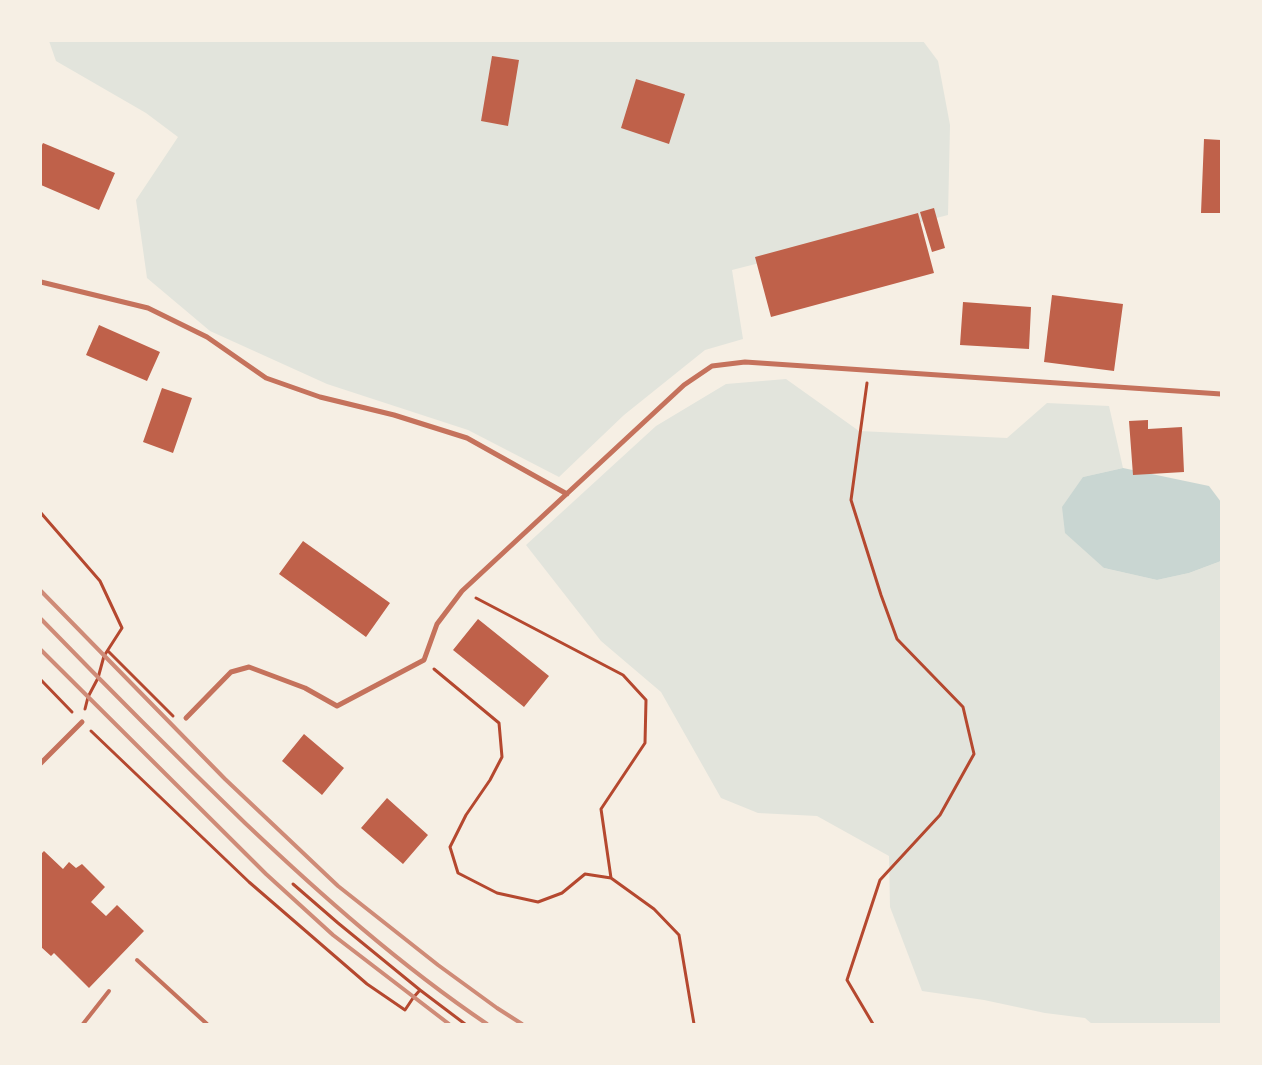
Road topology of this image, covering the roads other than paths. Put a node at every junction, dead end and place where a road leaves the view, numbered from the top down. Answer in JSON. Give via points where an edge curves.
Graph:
{"nodes":[{"id":1,"x":41,"y":282,"type":"edge"},
{"id":2,"x":1221,"y":394,"type":"edge"},
{"id":3,"x":566,"y":494,"type":"junction"},
{"id":4,"x":186,"y":718,"type":"road end"},
{"id":5,"x":82,"y":722,"type":"road end"},
{"id":6,"x":41,"y":763,"type":"edge"},
{"id":7,"x":138,"y":960,"type":"dead end"},
{"id":8,"x":108,"y":990,"type":"dead end"},
{"id":9,"x":83,"y":1024,"type":"edge"},
{"id":10,"x":206,"y":1024,"type":"edge"}],
"edges":[{"from":1,"to":3,"type":"street","via":[[148,308],[207,337],[266,378],[320,398],[394,415],[467,438]]},
{"from":2,"to":3,"type":"street","via":[[745,362],[712,366],[684,385]]},
{"from":3,"to":4,"type":"street","via":[[462,591],[437,624],[424,660],[337,706],[304,688],[249,667],[230,672]]},
{"from":5,"to":6,"type":"street"},
{"from":7,"to":10,"type":"lane"},
{"from":8,"to":9,"type":"lane"}]}
